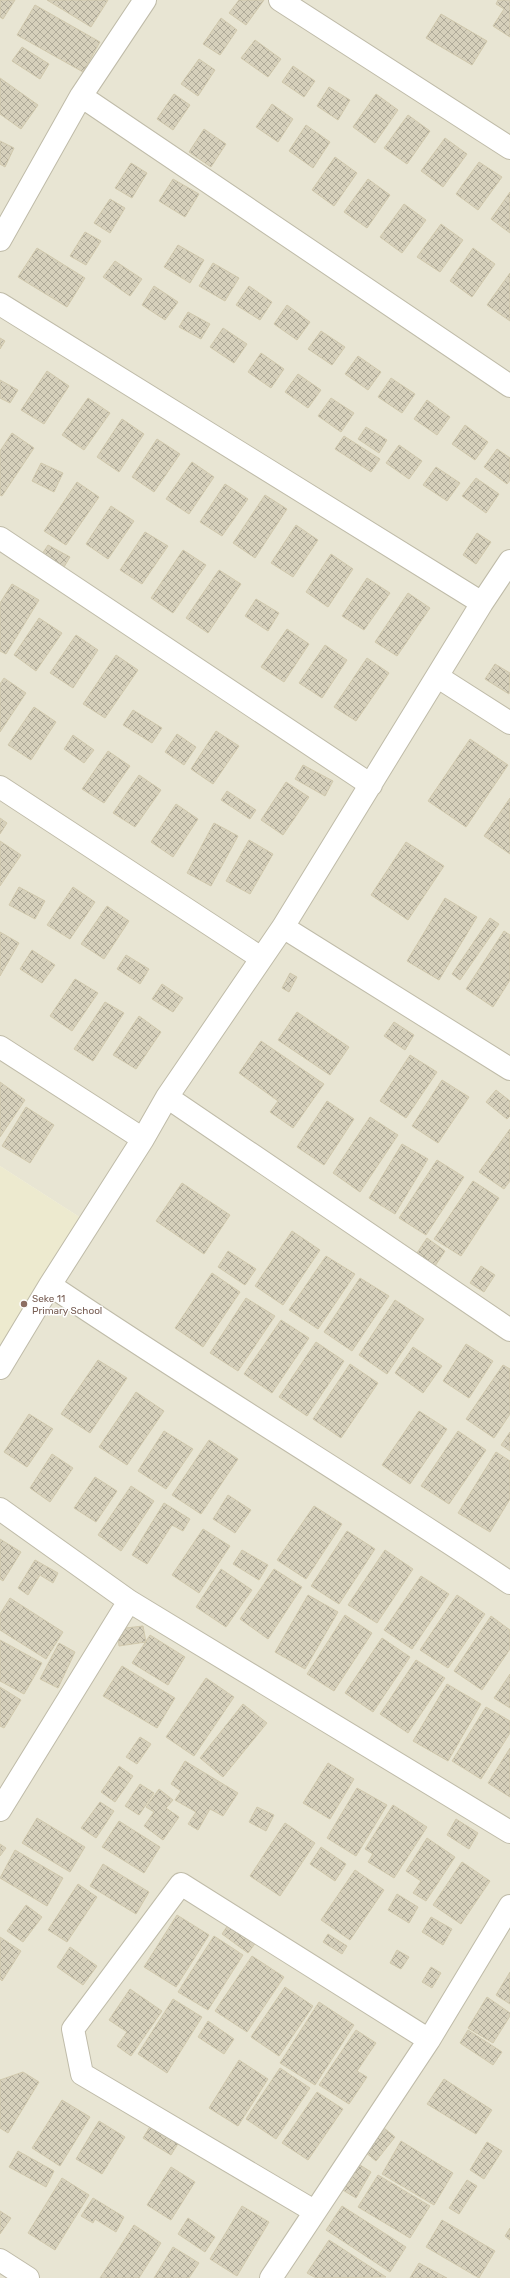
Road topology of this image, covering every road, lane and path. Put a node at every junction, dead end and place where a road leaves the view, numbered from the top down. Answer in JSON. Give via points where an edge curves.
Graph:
{"nodes":[{"id":1,"x":146,"y":0,"type":"edge"},
{"id":2,"x":280,"y":0,"type":"edge"},
{"id":3,"x":81,"y":96,"type":"junction"},
{"id":4,"x":510,"y":148,"type":"edge"},
{"id":5,"x":0,"y":240,"type":"edge"},
{"id":6,"x":0,"y":304,"type":"edge"},
{"id":7,"x":510,"y":386,"type":"edge"},
{"id":8,"x":0,"y":538,"type":"edge"},
{"id":9,"x":510,"y":562,"type":"edge"},
{"id":10,"x":482,"y":604,"type":"junction"},
{"id":11,"x":438,"y":677,"type":"junction"},
{"id":12,"x":510,"y":723,"type":"edge"},
{"id":13,"x":371,"y":785,"type":"junction"},
{"id":14,"x":0,"y":787,"type":"edge"},
{"id":15,"x":283,"y":927,"type":"junction"},
{"id":16,"x":261,"y":958,"type":"junction"},
{"id":17,"x":0,"y":1047,"type":"edge"},
{"id":18,"x":510,"y":1069,"type":"edge"},
{"id":19,"x":167,"y":1097,"type":"junction"},
{"id":20,"x":143,"y":1139,"type":"junction"},
{"id":21,"x":50,"y":1285,"type":"junction"},
{"id":22,"x":510,"y":1330,"type":"edge"},
{"id":23,"x":0,"y":1368,"type":"edge"},
{"id":24,"x":0,"y":1509,"type":"edge"},
{"id":25,"x":510,"y":1583,"type":"edge"},
{"id":26,"x":129,"y":1601,"type":"junction"},
{"id":27,"x":0,"y":1810,"type":"edge"},
{"id":28,"x":510,"y":1832,"type":"edge"},
{"id":29,"x":510,"y":1906,"type":"edge"},
{"id":30,"x":429,"y":2040,"type":"junction"},
{"id":31,"x":314,"y":2211,"type":"junction"},
{"id":32,"x":0,"y":2260,"type":"edge"},
{"id":33,"x":28,"y":2278,"type":"edge"},
{"id":34,"x":271,"y":2278,"type":"edge"}],
"edges":[{"from":1,"to":3,"type":"street"},
{"from":2,"to":4,"type":"street"},
{"from":3,"to":5,"type":"street"},
{"from":3,"to":7,"type":"street"},
{"from":6,"to":10,"type":"street"},
{"from":8,"to":13,"type":"street"},
{"from":9,"to":10,"type":"street"},
{"from":10,"to":11,"type":"street"},
{"from":11,"to":12,"type":"street"},
{"from":11,"to":13,"type":"street"},
{"from":13,"to":15,"type":"street"},
{"from":14,"to":16,"type":"street"},
{"from":15,"to":16,"type":"street"},
{"from":15,"to":18,"type":"street"},
{"from":16,"to":19,"type":"street"},
{"from":17,"to":20,"type":"street"},
{"from":19,"to":20,"type":"street"},
{"from":19,"to":22,"type":"street"},
{"from":20,"to":21,"type":"street"},
{"from":21,"to":23,"type":"street"},
{"from":21,"to":25,"type":"street","via":[[162,1361],[418,1521]]},
{"from":24,"to":26,"type":"street"},
{"from":26,"to":27,"type":"street"},
{"from":26,"to":28,"type":"street"},
{"from":29,"to":30,"type":"street"},
{"from":30,"to":31,"type":"street"},
{"from":30,"to":31,"type":"street","via":[[181,1884],[74,2029],[82,2074]]},
{"from":31,"to":34,"type":"street"},
{"from":32,"to":33,"type":"street"}]}
